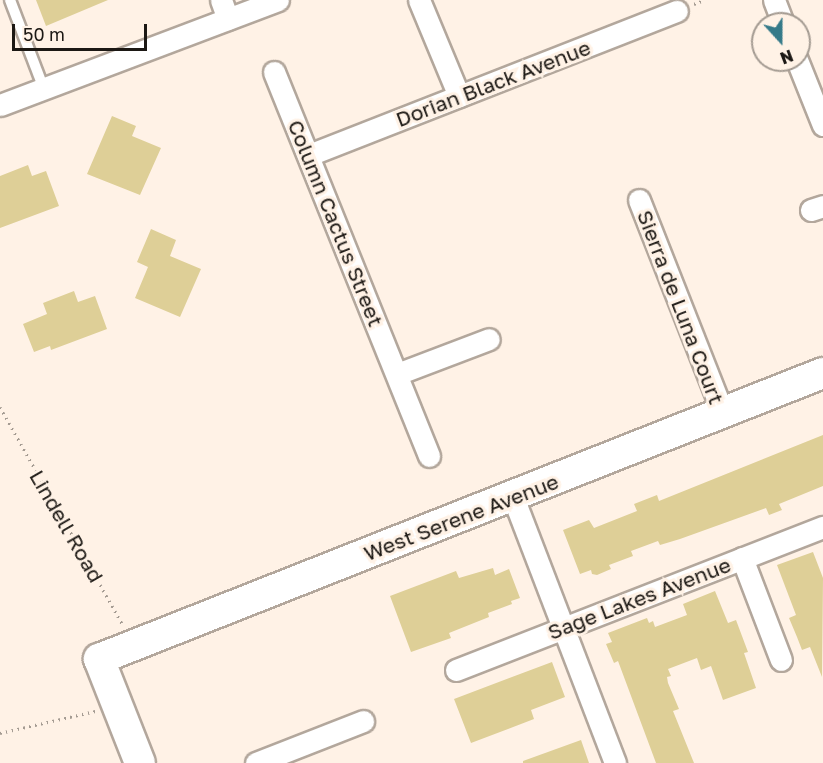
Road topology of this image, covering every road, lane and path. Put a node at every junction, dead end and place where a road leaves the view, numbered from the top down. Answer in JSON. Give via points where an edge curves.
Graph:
{"nodes":[{"id":1,"x":10,"y":0,"type":"edge"},
{"id":2,"x":278,"y":0,"type":"edge"},
{"id":3,"x":420,"y":0,"type":"edge"},
{"id":4,"x":224,"y":9,"type":"edge"},
{"id":5,"x":677,"y":10,"type":"dead end"},
{"id":6,"x":274,"y":72,"type":"dead end"},
{"id":7,"x":802,"y":72,"type":"edge"},
{"id":8,"x":44,"y":88,"type":"junction"},
{"id":9,"x":459,"y":96,"type":"junction"},
{"id":10,"x":0,"y":105,"type":"edge"},
{"id":11,"x":823,"y":125,"type":"edge"},
{"id":12,"x":309,"y":155,"type":"junction"},
{"id":13,"x":639,"y":200,"type":"dead end"},
{"id":14,"x":489,"y":339,"type":"dead end"},
{"id":15,"x":823,"y":373,"type":"edge"},
{"id":16,"x":397,"y":374,"type":"junction"},
{"id":17,"x":0,"y":407,"type":"edge"},
{"id":18,"x":723,"y":413,"type":"junction"},
{"id":19,"x":429,"y":456,"type":"dead end"},
{"id":20,"x":513,"y":497,"type":"junction"},
{"id":21,"x":823,"y":527,"type":"edge"},
{"id":22,"x":742,"y":558,"type":"junction"},
{"id":23,"x":564,"y":628,"type":"junction"},
{"id":24,"x":135,"y":645,"type":"junction"},
{"id":25,"x":781,"y":660,"type":"dead end"},
{"id":26,"x":456,"y":670,"type":"dead end"},
{"id":27,"x":117,"y":705,"type":"junction"},
{"id":28,"x":363,"y":721,"type":"dead end"},
{"id":29,"x":0,"y":733,"type":"edge"},
{"id":30,"x":296,"y":756,"type":"edge"},
{"id":31,"x":140,"y":763,"type":"edge"},
{"id":32,"x":255,"y":763,"type":"edge"},
{"id":33,"x":615,"y":763,"type":"edge"}],
"edges":[{"from":1,"to":8,"type":"lane"},
{"from":2,"to":4,"type":"street"},
{"from":3,"to":9,"type":"street"},
{"from":4,"to":8,"type":"street"},
{"from":5,"to":9,"type":"street","name":"Dorian Black Avenue"},
{"from":6,"to":12,"type":"street","name":"Column Cactus Street"},
{"from":7,"to":11,"type":"street"},
{"from":8,"to":10,"type":"street"},
{"from":9,"to":12,"type":"street","name":"Dorian Black Avenue"},
{"from":12,"to":16,"type":"street","name":"Column Cactus Street"},
{"from":13,"to":18,"type":"street","name":"Sierra de Luna Court"},
{"from":14,"to":16,"type":"street"},
{"from":15,"to":18,"type":"street","name":"West Serene Avenue"},
{"from":16,"to":19,"type":"street","name":"Column Cactus Street"},
{"from":17,"to":24,"type":"path","name":"Lindell Road"},
{"from":18,"to":20,"type":"street","name":"West Serene Avenue"},
{"from":20,"to":23,"type":"street"},
{"from":20,"to":24,"type":"street","name":"West Serene Avenue"},
{"from":21,"to":22,"type":"street","name":"Sage Lakes Avenue"},
{"from":22,"to":23,"type":"street","name":"Sage Lakes Avenue"},
{"from":22,"to":25,"type":"street"},
{"from":23,"to":26,"type":"street","name":"Sage Lakes Avenue"},
{"from":23,"to":33,"type":"street"},
{"from":24,"to":27,"type":"street","name":"West Serene Avenue","via":[[99,659]]},
{"from":27,"to":29,"type":"path"},
{"from":27,"to":31,"type":"street"},
{"from":28,"to":30,"type":"street"},
{"from":30,"to":32,"type":"street"}]}
